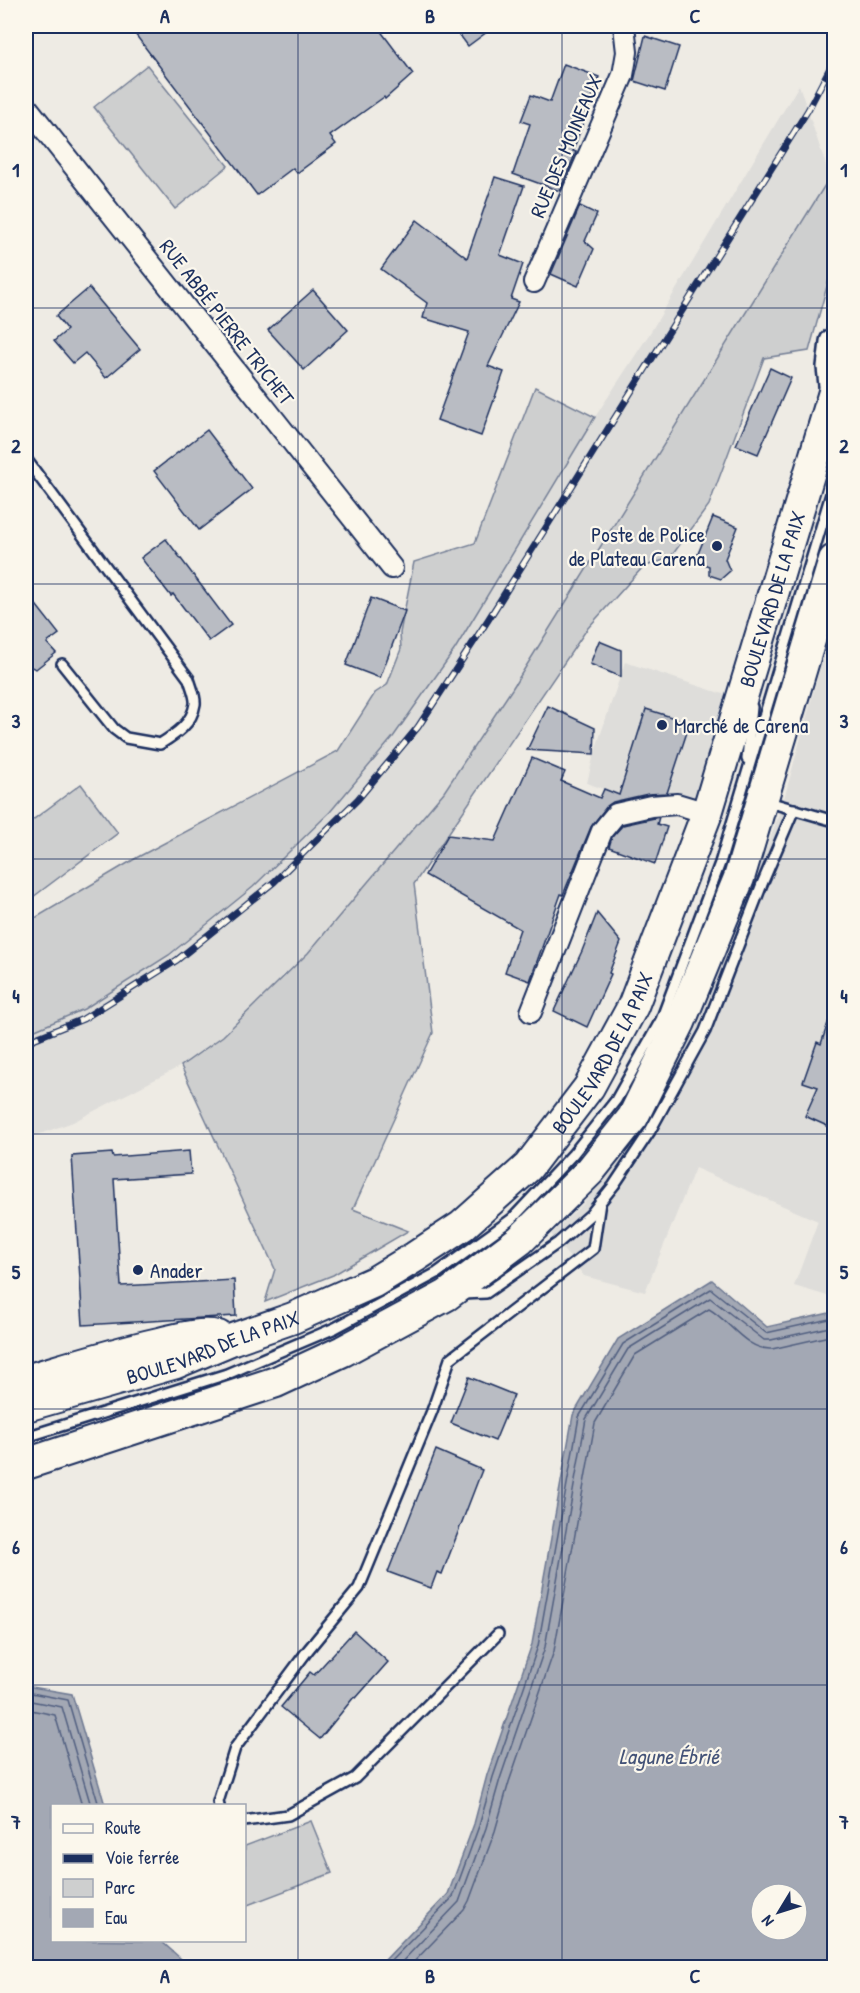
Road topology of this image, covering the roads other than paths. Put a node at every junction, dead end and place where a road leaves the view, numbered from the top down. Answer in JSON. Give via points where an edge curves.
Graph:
{"nodes":[{"id":1,"x":624,"y":26,"type":"edge"},
{"id":2,"x":26,"y":106,"type":"edge"},
{"id":3,"x":534,"y":282,"type":"dead end"},
{"id":4,"x":834,"y":342,"type":"edge"},
{"id":5,"x":834,"y":393,"type":"edge"},
{"id":6,"x":26,"y":459,"type":"edge"},
{"id":7,"x":834,"y":484,"type":"edge"},
{"id":8,"x":834,"y":560,"type":"edge"},
{"id":9,"x":392,"y":568,"type":"dead end"},
{"id":10,"x":62,"y":664,"type":"dead end"},
{"id":11,"x":761,"y":671,"type":"junction"},
{"id":12,"x":753,"y":700,"type":"dead end"},
{"id":13,"x":754,"y":790,"type":"junction"},
{"id":14,"x":794,"y":809,"type":"junction"},
{"id":15,"x":707,"y":813,"type":"junction"},
{"id":16,"x":834,"y":821,"type":"edge"},
{"id":17,"x":531,"y":1012,"type":"dead end"},
{"id":18,"x":600,"y":1202,"type":"junction"},
{"id":19,"x":447,"y":1295,"type":"junction"},
{"id":20,"x":233,"y":1339,"type":"junction"},
{"id":21,"x":26,"y":1380,"type":"edge"},
{"id":22,"x":26,"y":1406,"type":"edge"},
{"id":23,"x":26,"y":1437,"type":"edge"},
{"id":24,"x":26,"y":1464,"type":"edge"},
{"id":25,"x":498,"y":1634,"type":"dead end"},
{"id":26,"x":218,"y":1804,"type":"edge"},
{"id":27,"x":246,"y":1821,"type":"edge"}],
"edges":[{"from":1,"to":3,"type":"street","name":"RUE DES MOINEAUX","via":[[627,52],[622,75]]},
{"from":2,"to":9,"type":"street","name":"RUE ABBÉ PIERRE TRICHET"},
{"from":4,"to":5,"type":"main road"},
{"from":5,"to":11,"type":"main road","name":"BOULEVARD DE LA PAIX"},
{"from":6,"to":10,"type":"lane","via":[[189,679],[195,703],[187,723],[160,744],[126,738],[114,729]]},
{"from":7,"to":11,"type":"lane","name":"BOULEVARD DE LA PAIX"},
{"from":8,"to":13,"type":"main road","name":"BOULEVARD DE LA PAIX"},
{"from":11,"to":13,"type":"lane","name":"BOULEVARD DE LA PAIX"},
{"from":11,"to":15,"type":"main road","name":"BOULEVARD DE LA PAIX"},
{"from":12,"to":13,"type":"lane"},
{"from":13,"to":14,"type":"lane"},
{"from":13,"to":19,"type":"main road","name":"BOULEVARD DE LA PAIX","via":[[739,878],[680,1022],[633,1117],[590,1171],[520,1240]]},
{"from":13,"to":23,"type":"lane","name":"BOULEVARD DE LA PAIX","via":[[720,864],[661,1020],[616,1101],[512,1219],[437,1273],[335,1328],[227,1374]]},
{"from":14,"to":16,"type":"lane"},
{"from":14,"to":18,"type":"lane","via":[[705,1031],[650,1131]]},
{"from":15,"to":17,"type":"street","via":[[665,804],[616,814],[608,822]]},
{"from":15,"to":20,"type":"main road","name":"BOULEVARD DE LA PAIX","via":[[633,1006],[589,1087],[528,1167],[462,1226],[374,1282],[293,1318]]},
{"from":18,"to":19,"type":"lane","via":[[558,1243],[486,1293]]},
{"from":18,"to":26,"type":"lane","via":[[593,1249],[450,1359],[358,1588],[235,1748]]},
{"from":19,"to":24,"type":"main road","name":"BOULEVARD DE LA PAIX","via":[[344,1351],[276,1382]]},
{"from":20,"to":21,"type":"main road","via":[[189,1336]]},
{"from":20,"to":22,"type":"main road","name":"BOULEVARD DE LA PAIX","via":[[176,1363]]},
{"from":25,"to":27,"type":"lane","via":[[355,1778],[288,1815]]}]}
